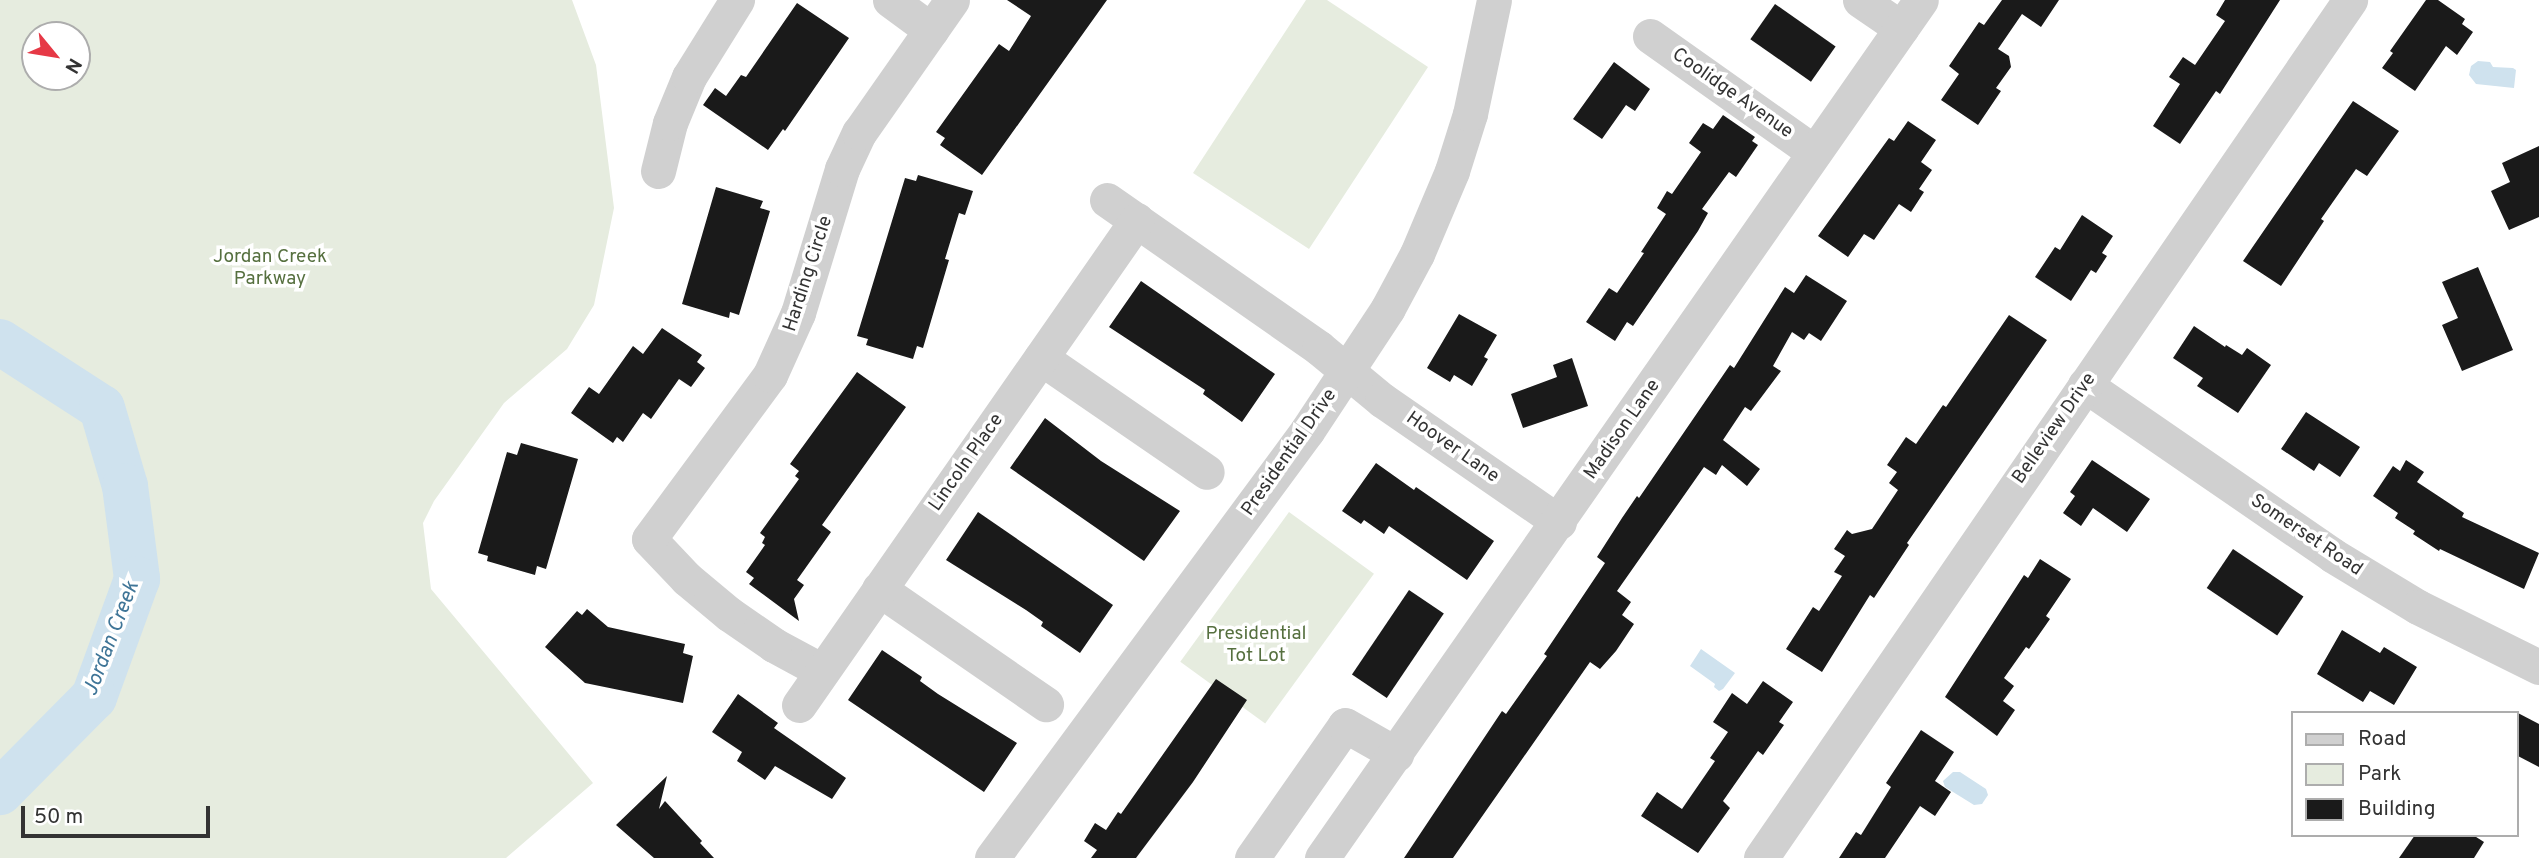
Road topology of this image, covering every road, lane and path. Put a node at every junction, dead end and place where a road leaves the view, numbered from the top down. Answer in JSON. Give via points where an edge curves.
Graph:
{"nodes":[{"id":1,"x":737,"y":0,"type":"edge"},
{"id":2,"x":890,"y":0,"type":"edge"},
{"id":3,"x":952,"y":0,"type":"edge"},
{"id":4,"x":1494,"y":0,"type":"edge"},
{"id":5,"x":1860,"y":0,"type":"edge"},
{"id":6,"x":1921,"y":0,"type":"edge"},
{"id":7,"x":2350,"y":0,"type":"edge"},
{"id":8,"x":1901,"y":28,"type":"junction"},
{"id":9,"x":930,"y":30,"type":"junction"},
{"id":10,"x":1650,"y":36,"type":"dead end"},
{"id":11,"x":1814,"y":152,"type":"junction"},
{"id":12,"x":658,"y":171,"type":"dead end"},
{"id":13,"x":1107,"y":200,"type":"dead end"},
{"id":14,"x":1137,"y":220,"type":"junction"},
{"id":15,"x":1041,"y":358,"type":"junction"},
{"id":16,"x":1348,"y":371,"type":"junction"},
{"id":17,"x":2085,"y":385,"type":"junction"},
{"id":18,"x":1207,"y":472,"type":"dead end"},
{"id":19,"x":1559,"y":522,"type":"junction"},
{"id":20,"x":879,"y":589,"type":"junction"},
{"id":21,"x":2539,"y":667,"type":"edge"},
{"id":22,"x":822,"y":671,"type":"junction"},
{"id":23,"x":1046,"y":704,"type":"dead end"},
{"id":24,"x":799,"y":705,"type":"dead end"},
{"id":25,"x":1396,"y":754,"type":"junction"},
{"id":26,"x":992,"y":858,"type":"edge"},
{"id":27,"x":1252,"y":858,"type":"edge"},
{"id":28,"x":1322,"y":858,"type":"edge"},
{"id":29,"x":1761,"y":858,"type":"edge"}],
"edges":[{"from":1,"to":12,"type":"street","via":[[689,77],[670,123]]},
{"from":2,"to":9,"type":"street"},
{"from":3,"to":9,"type":"street","name":"Harding Circle"},
{"from":4,"to":16,"type":"street","name":"Presidential Drive","via":[[1473,102],[1452,171],[1417,254]]},
{"from":5,"to":8,"type":"street"},
{"from":6,"to":8,"type":"street","name":"Madison Lane"},
{"from":7,"to":17,"type":"street","name":"Belleview Drive"},
{"from":8,"to":11,"type":"street","name":"Madison Lane"},
{"from":9,"to":22,"type":"street","name":"Harding Circle","via":[[875,107],[842,169],[798,313],[770,375],[649,539],[729,614]]},
{"from":10,"to":11,"type":"street","name":"Coolidge Avenue"},
{"from":11,"to":19,"type":"street","name":"Madison Lane"},
{"from":13,"to":14,"type":"street"},
{"from":14,"to":15,"type":"street","name":"Lincoln Place"},
{"from":14,"to":16,"type":"street"},
{"from":15,"to":18,"type":"street"},
{"from":15,"to":20,"type":"street","name":"Lincoln Place"},
{"from":16,"to":19,"type":"street","name":"Hoover Lane","via":[[1382,400]]},
{"from":16,"to":26,"type":"street","name":"Presidential Drive"},
{"from":17,"to":21,"type":"street","name":"Somerset Road","via":[[2332,555],[2417,607]]},
{"from":17,"to":29,"type":"street","name":"Belleview Drive"},
{"from":19,"to":25,"type":"street","name":"Madison Lane"},
{"from":20,"to":22,"type":"street","name":"Lincoln Place"},
{"from":20,"to":23,"type":"street"},
{"from":22,"to":24,"type":"street","name":"Lincoln Place"},
{"from":25,"to":27,"type":"street","via":[[1345,725]]},
{"from":25,"to":28,"type":"street","name":"Madison Lane"}]}
